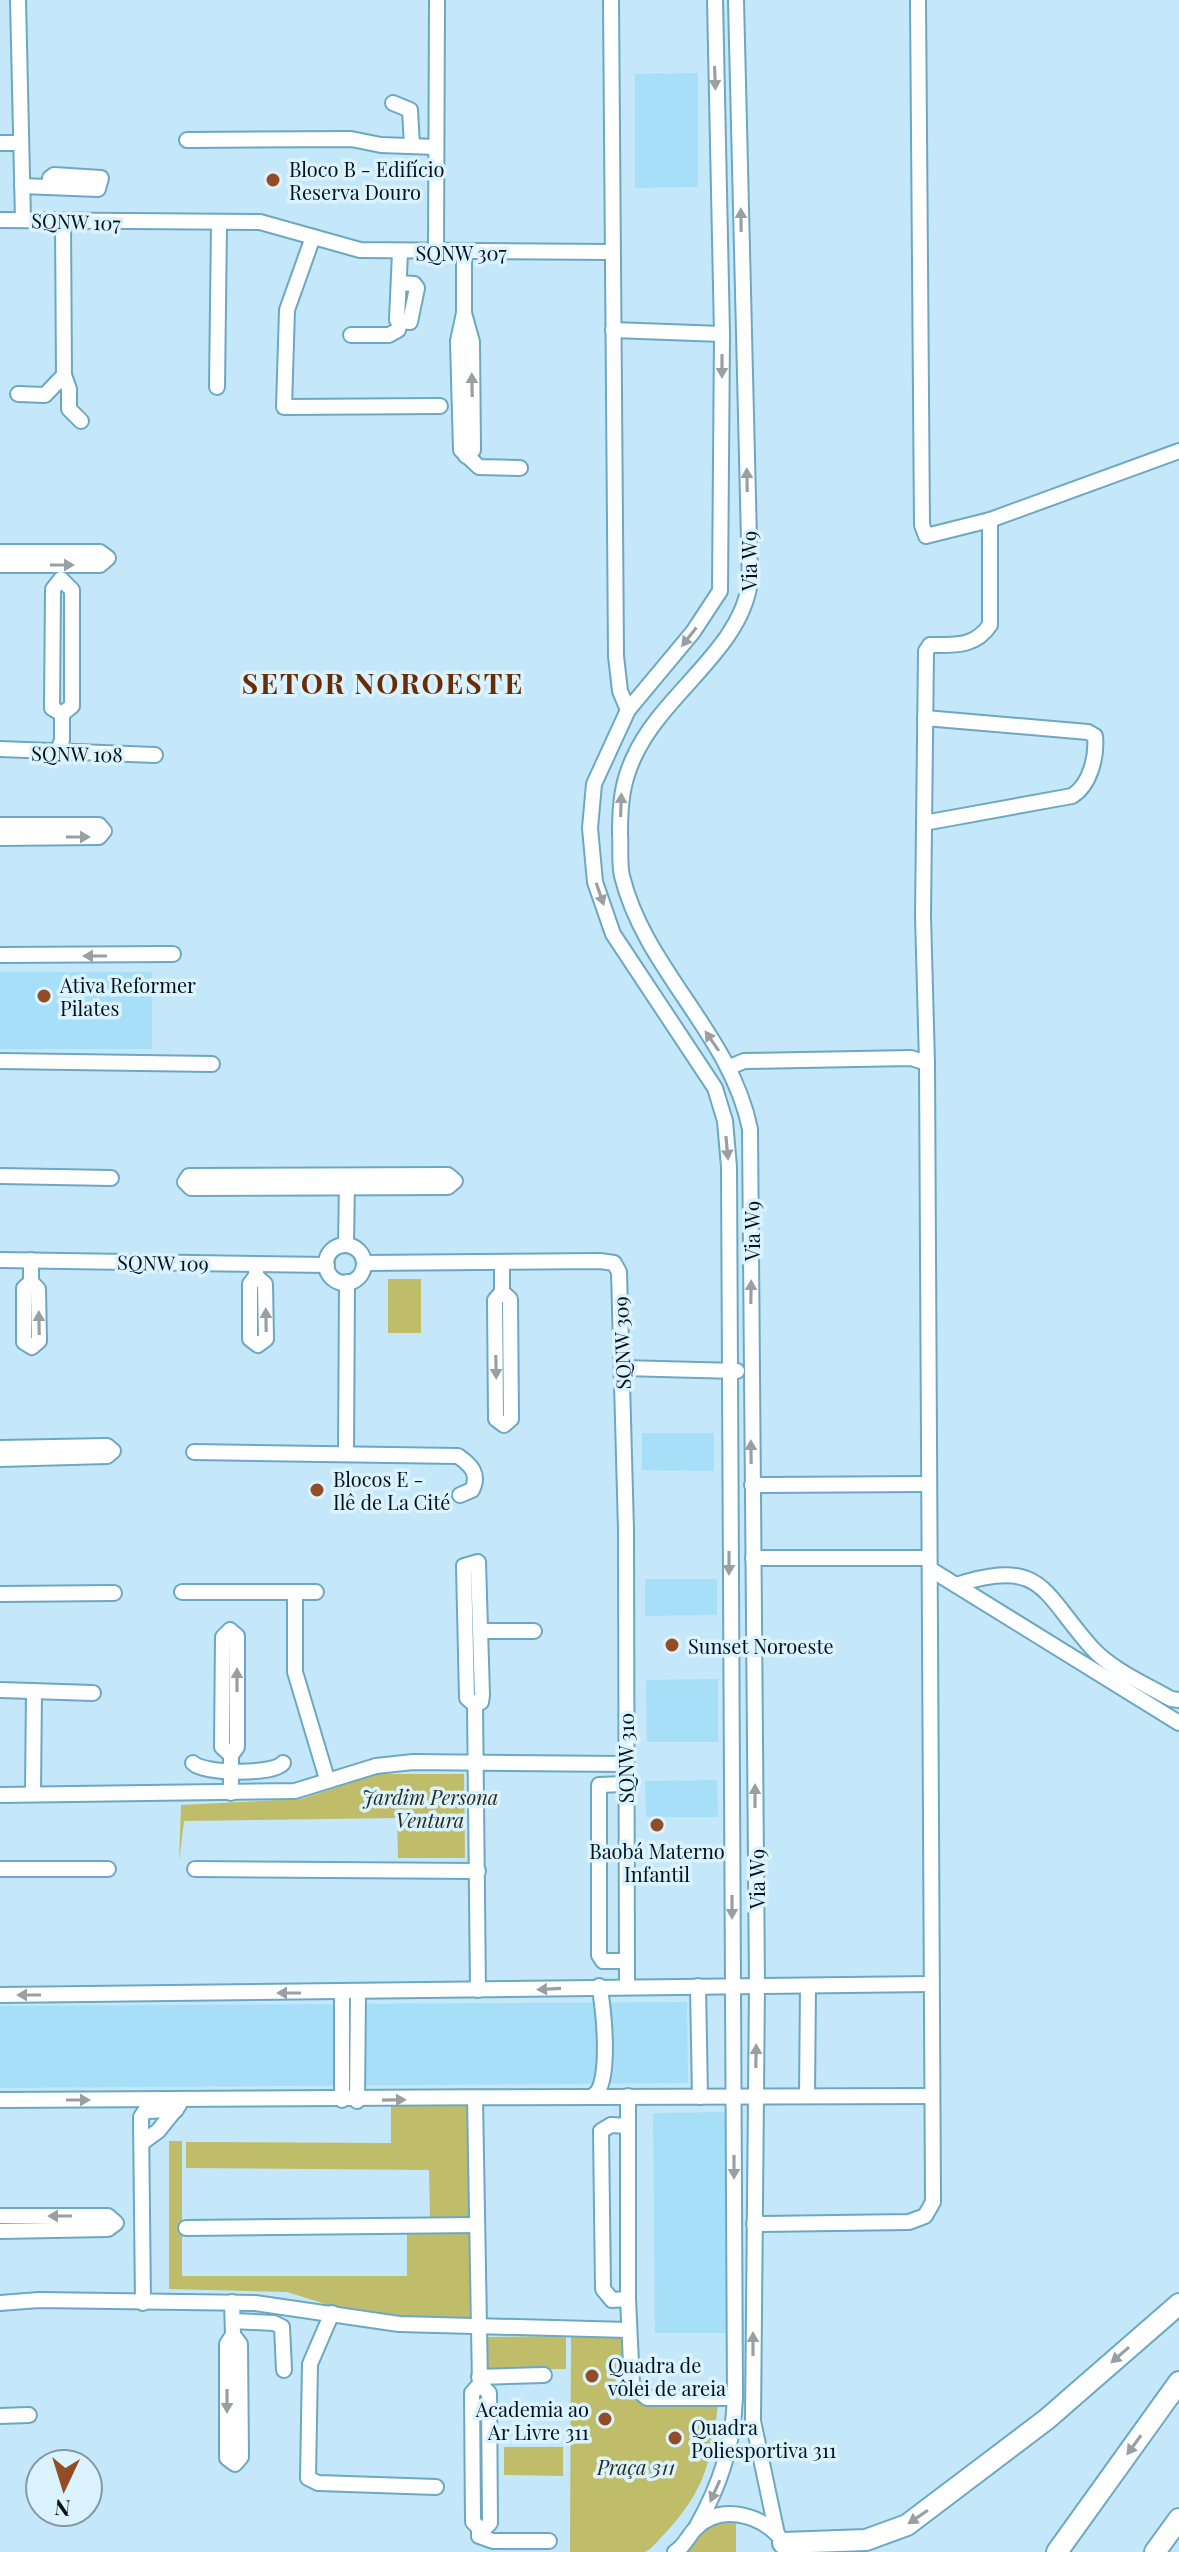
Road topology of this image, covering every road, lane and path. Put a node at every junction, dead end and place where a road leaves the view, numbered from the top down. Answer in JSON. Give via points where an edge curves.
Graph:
{"nodes":[{"id":1,"x":18,"y":0,"type":"edge"},
{"id":2,"x":437,"y":0,"type":"edge"},
{"id":3,"x":611,"y":0,"type":"edge"},
{"id":4,"x":715,"y":0,"type":"edge"},
{"id":5,"x":736,"y":0,"type":"edge"},
{"id":6,"x":918,"y":0,"type":"edge"},
{"id":7,"x":393,"y":103,"type":"dead end"},
{"id":8,"x":187,"y":140,"type":"dead end"},
{"id":9,"x":0,"y":143,"type":"edge"},
{"id":10,"x":21,"y":143,"type":"junction"},
{"id":11,"x":412,"y":146,"type":"junction"},
{"id":12,"x":436,"y":147,"type":"junction"},
{"id":13,"x":22,"y":186,"type":"junction"},
{"id":14,"x":49,"y":186,"type":"dead end"},
{"id":15,"x":0,"y":220,"type":"edge"},
{"id":16,"x":23,"y":220,"type":"junction"},
{"id":17,"x":63,"y":221,"type":"junction"},
{"id":18,"x":152,"y":223,"type":"joint"},
{"id":19,"x":219,"y":224,"type":"junction"},
{"id":20,"x":313,"y":237,"type":"junction"},
{"id":21,"x":464,"y":251,"type":"junction"},
{"id":22,"x":400,"y":252,"type":"junction"},
{"id":23,"x":436,"y":252,"type":"junction"},
{"id":24,"x":611,"y":252,"type":"junction"},
{"id":25,"x":613,"y":330,"type":"junction"},
{"id":26,"x":722,"y":334,"type":"junction"},
{"id":27,"x":351,"y":335,"type":"dead end"},
{"id":28,"x":64,"y":375,"type":"junction"},
{"id":29,"x":217,"y":387,"type":"dead end"},
{"id":30,"x":18,"y":394,"type":"dead end"},
{"id":31,"x":440,"y":406,"type":"dead end"},
{"id":32,"x":81,"y":421,"type":"dead end"},
{"id":33,"x":1179,"y":451,"type":"edge"},
{"id":34,"x":520,"y":468,"type":"dead end"},
{"id":35,"x":990,"y":520,"type":"junction"},
{"id":36,"x":0,"y":552,"type":"edge"},
{"id":37,"x":0,"y":565,"type":"edge"},
{"id":38,"x":628,"y":710,"type":"junction"},
{"id":39,"x":62,"y":714,"type":"junction"},
{"id":40,"x":925,"y":718,"type":"junction"},
{"id":41,"x":0,"y":749,"type":"edge"},
{"id":42,"x":57,"y":753,"type":"junction"},
{"id":43,"x":155,"y":755,"type":"dead end"},
{"id":44,"x":924,"y":823,"type":"junction"},
{"id":45,"x":0,"y":825,"type":"edge"},
{"id":46,"x":0,"y":838,"type":"edge"},
{"id":47,"x":173,"y":954,"type":"dead end"},
{"id":48,"x":0,"y":955,"type":"edge"},
{"id":49,"x":0,"y":1061,"type":"edge"},
{"id":50,"x":927,"y":1063,"type":"junction"},
{"id":51,"x":212,"y":1064,"type":"dead end"},
{"id":52,"x":730,"y":1067,"type":"junction"},
{"id":53,"x":0,"y":1176,"type":"edge"},
{"id":54,"x":111,"y":1178,"type":"dead end"},
{"id":55,"x":347,"y":1182,"type":"junction"},
{"id":56,"x":346,"y":1245,"type":"junction"},
{"id":57,"x":0,"y":1260,"type":"edge"},
{"id":58,"x":31,"y":1260,"type":"junction"},
{"id":59,"x":502,"y":1262,"type":"junction"},
{"id":60,"x":364,"y":1263,"type":"junction"},
{"id":61,"x":327,"y":1265,"type":"junction"},
{"id":62,"x":31,"y":1282,"type":"dead end"},
{"id":63,"x":347,"y":1282,"type":"junction"},
{"id":64,"x":502,"y":1292,"type":"junction"},
{"id":65,"x":622,"y":1368,"type":"junction"},
{"id":66,"x":750,"y":1370,"type":"junction"},
{"id":67,"x":728,"y":1373,"type":"junction"},
{"id":68,"x":0,"y":1448,"type":"edge"},
{"id":69,"x":194,"y":1452,"type":"dead end"},
{"id":70,"x":346,"y":1454,"type":"junction"},
{"id":71,"x":0,"y":1459,"type":"edge"},
{"id":72,"x":927,"y":1484,"type":"junction"},
{"id":73,"x":752,"y":1485,"type":"junction"},
{"id":74,"x":460,"y":1495,"type":"dead end"},
{"id":75,"x":626,"y":1530,"type":"joint"},
{"id":76,"x":753,"y":1558,"type":"junction"},
{"id":77,"x":929,"y":1563,"type":"junction"},
{"id":78,"x":956,"y":1585,"type":"junction"},
{"id":79,"x":182,"y":1592,"type":"dead end"},
{"id":80,"x":295,"y":1592,"type":"junction"},
{"id":81,"x":316,"y":1592,"type":"dead end"},
{"id":82,"x":114,"y":1593,"type":"dead end"},
{"id":83,"x":0,"y":1594,"type":"edge"},
{"id":84,"x":482,"y":1631,"type":"junction"},
{"id":85,"x":534,"y":1631,"type":"dead end"},
{"id":86,"x":0,"y":1690,"type":"edge"},
{"id":87,"x":34,"y":1691,"type":"junction"},
{"id":88,"x":93,"y":1693,"type":"dead end"},
{"id":89,"x":1179,"y":1700,"type":"edge"},
{"id":90,"x":475,"y":1705,"type":"junction"},
{"id":91,"x":1179,"y":1723,"type":"edge"},
{"id":92,"x":193,"y":1763,"type":"dead end"},
{"id":93,"x":231,"y":1763,"type":"junction"},
{"id":94,"x":283,"y":1763,"type":"dead end"},
{"id":95,"x":475,"y":1764,"type":"junction"},
{"id":96,"x":625,"y":1764,"type":"junction"},
{"id":97,"x":327,"y":1779,"type":"junction"},
{"id":98,"x":624,"y":1784,"type":"junction"},
{"id":99,"x":231,"y":1793,"type":"junction"},
{"id":100,"x":33,"y":1794,"type":"junction"},
{"id":101,"x":0,"y":1795,"type":"edge"},
{"id":102,"x":0,"y":1869,"type":"edge"},
{"id":103,"x":108,"y":1869,"type":"dead end"},
{"id":104,"x":195,"y":1869,"type":"dead end"},
{"id":105,"x":478,"y":1871,"type":"junction"},
{"id":106,"x":625,"y":1961,"type":"junction"},
{"id":107,"x":931,"y":1984,"type":"junction"},
{"id":108,"x":599,"y":1986,"type":"junction"},
{"id":109,"x":622,"y":1986,"type":"junction"},
{"id":110,"x":698,"y":1986,"type":"junction"},
{"id":111,"x":732,"y":1986,"type":"junction"},
{"id":112,"x":757,"y":1986,"type":"junction"},
{"id":113,"x":808,"y":1986,"type":"junction"},
{"id":114,"x":478,"y":1990,"type":"junction"},
{"id":115,"x":342,"y":1992,"type":"junction"},
{"id":116,"x":358,"y":1992,"type":"junction"},
{"id":117,"x":0,"y":1995,"type":"edge"},
{"id":118,"x":595,"y":2094,"type":"junction"},
{"id":119,"x":624,"y":2095,"type":"junction"},
{"id":120,"x":807,"y":2096,"type":"junction"},
{"id":121,"x":932,"y":2096,"type":"junction"},
{"id":122,"x":700,"y":2097,"type":"junction"},
{"id":123,"x":733,"y":2097,"type":"junction"},
{"id":124,"x":756,"y":2097,"type":"junction"},
{"id":125,"x":475,"y":2098,"type":"junction"},
{"id":126,"x":0,"y":2100,"type":"edge"},
{"id":127,"x":342,"y":2100,"type":"junction"},
{"id":128,"x":357,"y":2101,"type":"junction"},
{"id":129,"x":179,"y":2105,"type":"junction"},
{"id":130,"x":627,"y":2126,"type":"junction"},
{"id":131,"x":143,"y":2142,"type":"junction"},
{"id":132,"x":0,"y":2216,"type":"edge"},
{"id":133,"x":754,"y":2224,"type":"junction"},
{"id":134,"x":477,"y":2225,"type":"junction"},
{"id":135,"x":186,"y":2228,"type":"dead end"},
{"id":136,"x":0,"y":2231,"type":"edge"},
{"id":137,"x":628,"y":2299,"type":"junction"},
{"id":138,"x":232,"y":2302,"type":"junction"},
{"id":139,"x":0,"y":2303,"type":"edge"},
{"id":140,"x":143,"y":2303,"type":"junction"},
{"id":141,"x":1179,"y":2304,"type":"edge"},
{"id":142,"x":332,"y":2313,"type":"junction"},
{"id":143,"x":233,"y":2328,"type":"junction"},
{"id":144,"x":477,"y":2329,"type":"junction"},
{"id":145,"x":628,"y":2330,"type":"junction"},
{"id":146,"x":284,"y":2370,"type":"dead end"},
{"id":147,"x":544,"y":2375,"type":"dead end"},
{"id":148,"x":479,"y":2381,"type":"junction"},
{"id":149,"x":1179,"y":2382,"type":"edge"},
{"id":150,"x":735,"y":2398,"type":"junction"},
{"id":151,"x":29,"y":2415,"type":"dead end"},
{"id":152,"x":0,"y":2416,"type":"edge"},
{"id":153,"x":436,"y":2487,"type":"dead end"},
{"id":154,"x":1179,"y":2519,"type":"edge"},
{"id":155,"x":697,"y":2526,"type":"junction"},
{"id":156,"x":549,"y":2541,"type":"dead end"},
{"id":157,"x":782,"y":2543,"type":"edge"},
{"id":158,"x":679,"y":2551,"type":"edge"},
{"id":159,"x":1057,"y":2552,"type":"edge"},
{"id":160,"x":1155,"y":2552,"type":"edge"}],
"edges":[{"from":1,"to":10,"type":"street"},
{"from":2,"to":12,"type":"street"},
{"from":3,"to":24,"type":"street"},
{"from":4,"to":26,"type":"street","name":"Via W9","one_way":true},
{"from":52,"to":5,"type":"street","name":"Via W9","one_way":true,"via":[[668,977],[632,909],[621,873],[620,807],[634,757],[653,720],[719,647],[747,602],[750,582]]},
{"from":6,"to":35,"type":"street","via":[[922,525],[926,536],[936,536]]},
{"from":7,"to":11,"type":"street","via":[[410,110]]},
{"from":8,"to":11,"type":"street","via":[[351,139]]},
{"from":9,"to":10,"type":"street"},
{"from":10,"to":13,"type":"street"},
{"from":11,"to":12,"type":"street"},
{"from":12,"to":23,"type":"street"},
{"from":13,"to":14,"type":"street"},
{"from":13,"to":16,"type":"street"},
{"from":15,"to":16,"type":"street","name":"SQNW 107"},
{"from":16,"to":17,"type":"street","name":"SQNW 107"},
{"from":17,"to":18,"type":"street","name":"SQNW 107"},
{"from":17,"to":28,"type":"street"},
{"from":18,"to":19,"type":"street","name":"SQNW 307"},
{"from":19,"to":20,"type":"street","name":"SQNW 307","via":[[260,222]]},
{"from":19,"to":29,"type":"street"},
{"from":20,"to":22,"type":"street","name":"SQNW 307","via":[[360,250]]},
{"from":20,"to":31,"type":"street","via":[[287,310],[284,407]]},
{"from":21,"to":23,"type":"street","name":"SQNW 307"},
{"from":21,"to":24,"type":"street","name":"SQNW 307"},
{"from":21,"to":34,"type":"street","via":[[464,313],[458,341],[461,450],[479,467]]},
{"from":22,"to":23,"type":"street","name":"SQNW 307"},
{"from":22,"to":27,"type":"street","via":[[398,330],[389,335]]},
{"from":24,"to":25,"type":"street"},
{"from":25,"to":26,"type":"street"},
{"from":25,"to":38,"type":"street","via":[[616,656]]},
{"from":26,"to":38,"type":"street","name":"Via W9","one_way":true,"via":[[720,591]]},
{"from":28,"to":30,"type":"street","via":[[45,395]]},
{"from":28,"to":32,"type":"street","via":[[69,409]]},
{"from":33,"to":35,"type":"street"},
{"from":35,"to":40,"type":"street","via":[[990,625],[982,638],[965,645],[930,645]]},
{"from":37,"to":36,"type":"street","one_way":true,"via":[[100,565],[108,558],[100,552]]},
{"from":38,"to":67,"type":"street","name":"Via W9","one_way":true,"via":[[594,784],[590,828],[595,882],[613,934],[715,1088],[725,1121]]},
{"from":39,"to":39,"type":"street","via":[[72,706],[72,590],[61,579],[53,589],[52,708]]},
{"from":39,"to":42,"type":"street"},
{"from":40,"to":44,"type":"street"},
{"from":40,"to":44,"type":"street","via":[[1088,732],[1095,743],[1087,783],[1072,796]]},
{"from":41,"to":42,"type":"street","name":"SQNW 108"},
{"from":42,"to":43,"type":"street","name":"SQNW 108"},
{"from":44,"to":50,"type":"street"},
{"from":46,"to":45,"type":"street","one_way":true,"via":[[99,837],[104,831],[99,825]]},
{"from":47,"to":48,"type":"street","one_way":true},
{"from":49,"to":51,"type":"street"},
{"from":50,"to":52,"type":"street","via":[[911,1058],[744,1061]]},
{"from":50,"to":72,"type":"street"},
{"from":66,"to":52,"type":"street","name":"Via W9","one_way":true,"via":[[750,1129]]},
{"from":53,"to":54,"type":"street"},
{"from":55,"to":55,"type":"street","via":[[448,1187],[455,1181],[448,1175]]},
{"from":55,"to":55,"type":"street","via":[[189,1176],[185,1182],[191,1188]]},
{"from":55,"to":56,"type":"street"},
{"from":56,"to":60,"type":"street","via":[[357,1249]]},
{"from":56,"to":61,"type":"street","via":[[332,1250]]},
{"from":57,"to":58,"type":"street","name":"SQNW 109"},
{"from":58,"to":61,"type":"street","name":"SQNW 109","via":[[256,1270]]},
{"from":58,"to":62,"type":"street"},
{"from":59,"to":60,"type":"street","name":"SQNW 309"},
{"from":59,"to":64,"type":"street"},
{"from":59,"to":65,"type":"street","name":"SQNW 309","via":[[614,1263],[619,1272]]},
{"from":60,"to":63,"type":"street","via":[[359,1276]]},
{"from":61,"to":63,"type":"street","via":[[331,1276]]},
{"from":63,"to":70,"type":"street"},
{"from":64,"to":64,"type":"street","one_way":true,"via":[[495,1300],[496,1419],[504,1425],[511,1419],[510,1299]]},
{"from":65,"to":67,"type":"street"},
{"from":65,"to":75,"type":"street","name":"SQNW 309"},
{"from":66,"to":67,"type":"street"},
{"from":73,"to":66,"type":"street","name":"Via W9","one_way":true},
{"from":67,"to":111,"type":"street","name":"Via W9","one_way":true},
{"from":68,"to":71,"type":"street","via":[[107,1446],[113,1451],[107,1456]]},
{"from":69,"to":70,"type":"street"},
{"from":70,"to":74,"type":"street","via":[[458,1456],[472,1466],[475,1476],[472,1490]]},
{"from":72,"to":73,"type":"street"},
{"from":72,"to":77,"type":"street"},
{"from":73,"to":76,"type":"street","name":"Via W9"},
{"from":75,"to":96,"type":"street","name":"SQNW 310"},
{"from":76,"to":77,"type":"street"},
{"from":112,"to":76,"type":"street","name":"Via W9","one_way":true},
{"from":77,"to":78,"type":"street"},
{"from":77,"to":107,"type":"street"},
{"from":78,"to":89,"type":"street","via":[[1002,1574],[1031,1580],[1055,1598],[1107,1662]]},
{"from":78,"to":91,"type":"street"},
{"from":79,"to":80,"type":"street"},
{"from":80,"to":81,"type":"street"},
{"from":80,"to":97,"type":"street","via":[[295,1672]]},
{"from":82,"to":83,"type":"street"},
{"from":84,"to":85,"type":"street"},
{"from":84,"to":90,"type":"street","via":[[482,1695]]},
{"from":84,"to":90,"type":"street","via":[[481,1565],[465,1563],[467,1698]]},
{"from":86,"to":87,"type":"street"},
{"from":87,"to":88,"type":"street"},
{"from":87,"to":100,"type":"street"},
{"from":90,"to":95,"type":"street"},
{"from":92,"to":93,"type":"street","via":[[203,1770]]},
{"from":93,"to":93,"type":"street","one_way":true,"via":[[237,1747],[237,1636],[230,1630],[223,1637],[222,1747]]},
{"from":93,"to":94,"type":"street","via":[[272,1770]]},
{"from":93,"to":99,"type":"street"},
{"from":95,"to":96,"type":"street"},
{"from":95,"to":97,"type":"street","via":[[376,1766]]},
{"from":95,"to":105,"type":"street"},
{"from":96,"to":98,"type":"street","name":"SQNW 310"},
{"from":97,"to":99,"type":"street","via":[[295,1791]]},
{"from":98,"to":106,"type":"street","name":"SQNW 310"},
{"from":98,"to":106,"type":"street","via":[[599,1785],[599,1927],[600,1959]]},
{"from":99,"to":100,"type":"street"},
{"from":100,"to":101,"type":"street"},
{"from":102,"to":103,"type":"street"},
{"from":104,"to":105,"type":"street"},
{"from":105,"to":114,"type":"street"},
{"from":106,"to":109,"type":"street","name":"SQNW 310"},
{"from":107,"to":113,"type":"street"},
{"from":107,"to":121,"type":"street"},
{"from":108,"to":109,"type":"street"},
{"from":108,"to":114,"type":"street","one_way":true},
{"from":108,"to":118,"type":"street","via":[[604,2081]]},
{"from":109,"to":110,"type":"street"},
{"from":109,"to":119,"type":"street","name":"SQNW 310","via":[[613,2004],[613,2081]]},
{"from":110,"to":111,"type":"street"},
{"from":110,"to":122,"type":"street"},
{"from":111,"to":112,"type":"street"},
{"from":111,"to":123,"type":"street","name":"Via W9"},
{"from":112,"to":113,"type":"street"},
{"from":124,"to":112,"type":"street","name":"Via W9","one_way":true},
{"from":113,"to":120,"type":"street"},
{"from":114,"to":116,"type":"street"},
{"from":115,"to":116,"type":"street"},
{"from":115,"to":117,"type":"street","one_way":true},
{"from":115,"to":127,"type":"street"},
{"from":116,"to":128,"type":"street"},
{"from":118,"to":119,"type":"street"},
{"from":118,"to":125,"type":"street"},
{"from":119,"to":122,"type":"street"},
{"from":119,"to":130,"type":"street","name":"SQNW 310"},
{"from":120,"to":121,"type":"street"},
{"from":120,"to":124,"type":"street"},
{"from":121,"to":133,"type":"street","via":[[933,2202],[925,2216],[909,2222]]},
{"from":122,"to":123,"type":"street"},
{"from":123,"to":124,"type":"street"},
{"from":123,"to":150,"type":"street","name":"Via W9","one_way":true},
{"from":124,"to":133,"type":"street","name":"Via W9"},
{"from":128,"to":125,"type":"street","one_way":true},
{"from":125,"to":134,"type":"street"},
{"from":126,"to":129,"type":"street","one_way":true},
{"from":127,"to":128,"type":"street"},
{"from":127,"to":129,"type":"street"},
{"from":129,"to":131,"type":"street"},
{"from":129,"to":131,"type":"street","via":[[142,2113]]},
{"from":130,"to":137,"type":"street","name":"SQNW 310"},
{"from":130,"to":137,"type":"street","via":[[611,2125],[601,2131],[603,2289],[612,2300]]},
{"from":131,"to":140,"type":"street"},
{"from":136,"to":132,"type":"street","one_way":true,"via":[[108,2229],[116,2223],[108,2216]]},
{"from":157,"to":133,"type":"street","name":"Via W9","one_way":true,"via":[[753,2421]]},
{"from":134,"to":135,"type":"street"},
{"from":134,"to":144,"type":"street"},
{"from":137,"to":145,"type":"street","name":"SQNW 310"},
{"from":138,"to":140,"type":"street"},
{"from":138,"to":142,"type":"street"},
{"from":138,"to":143,"type":"street"},
{"from":139,"to":140,"type":"street"},
{"from":141,"to":157,"type":"highway","one_way":true,"via":[[1047,2419],[907,2525],[866,2540]]},
{"from":142,"to":144,"type":"street"},
{"from":142,"to":153,"type":"street","via":[[310,2364],[308,2478],[318,2483]]},
{"from":143,"to":143,"type":"street","one_way":true,"via":[[227,2344],[227,2458],[235,2464],[241,2459],[240,2344]]},
{"from":143,"to":146,"type":"street","via":[[274,2323],[282,2327]]},
{"from":144,"to":145,"type":"street"},
{"from":144,"to":148,"type":"street"},
{"from":145,"to":150,"type":"street","name":"SQNW 310","via":[[632,2385],[647,2398]]},
{"from":147,"to":148,"type":"street"},
{"from":148,"to":156,"type":"street","via":[[472,2393],[473,2522],[479,2536]]},
{"from":149,"to":159,"type":"highway","one_way":true},
{"from":150,"to":155,"type":"street","name":"Via W9","one_way":true,"via":[[727,2460],[717,2492]]},
{"from":151,"to":152,"type":"street"},
{"from":154,"to":160,"type":"highway"},
{"from":155,"to":157,"type":"street","via":[[736,2514],[760,2520]]},
{"from":155,"to":158,"type":"street","name":"Via W9"}]}
